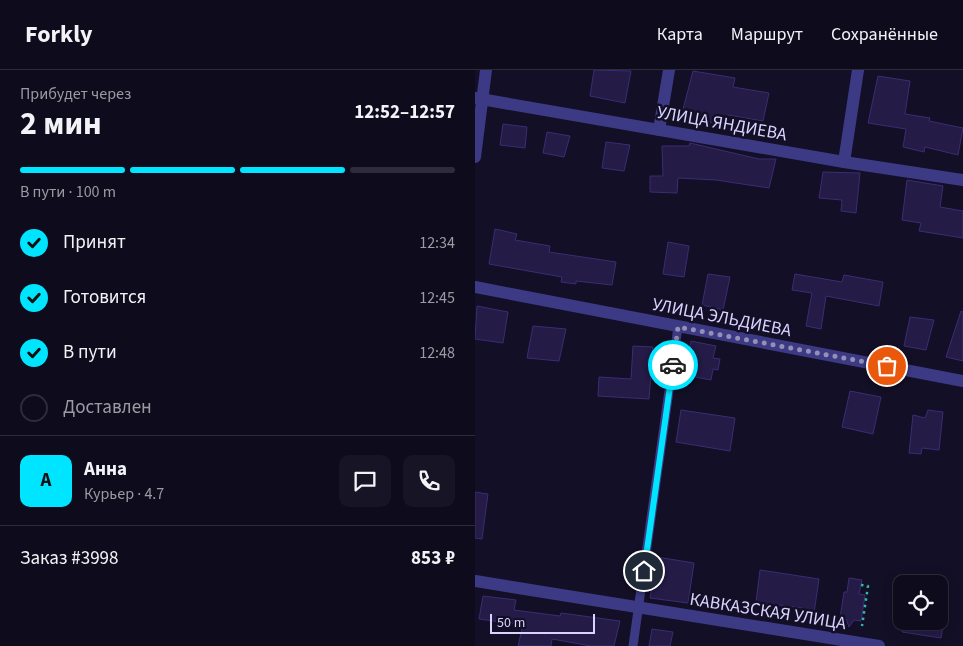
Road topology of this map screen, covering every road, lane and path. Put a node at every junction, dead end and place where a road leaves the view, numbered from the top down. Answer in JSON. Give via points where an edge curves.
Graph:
{"nodes":[{"id":1,"x":486,"y":70,"type":"edge"},
{"id":2,"x":669,"y":70,"type":"edge"},
{"id":3,"x":858,"y":70,"type":"edge"},
{"id":4,"x":478,"y":99,"type":"edge"},
{"id":5,"x":659,"y":130,"type":"junction"},
{"id":6,"x":475,"y":157,"type":"edge"},
{"id":7,"x":844,"y":162,"type":"junction"},
{"id":8,"x":963,"y":180,"type":"edge"},
{"id":9,"x":475,"y":287,"type":"edge"},
{"id":10,"x":678,"y":327,"type":"junction"},
{"id":11,"x":963,"y":381,"type":"edge"},
{"id":12,"x":475,"y":581,"type":"edge"},
{"id":13,"x":861,"y":585,"type":"dead end"},
{"id":14,"x":639,"y":609,"type":"junction"},
{"id":15,"x":862,"y":626,"type":"dead end"},
{"id":16,"x":633,"y":646,"type":"edge"},
{"id":17,"x":879,"y":646,"type":"edge"}],
"edges":[{"from":1,"to":4,"type":"street"},
{"from":2,"to":5,"type":"street"},
{"from":3,"to":7,"type":"street"},
{"from":4,"to":5,"type":"street","name":"УЛИЦА ЯНДИЕВА"},
{"from":4,"to":6,"type":"street"},
{"from":5,"to":7,"type":"street","name":"УЛИЦА ЯНДИЕВА"},
{"from":7,"to":8,"type":"street","name":"УЛИЦА ЯНДИЕВА"},
{"from":9,"to":10,"type":"street","name":"УЛИЦА ЭЛЬДИЕВА"},
{"from":10,"to":11,"type":"street","name":"УЛИЦА ЭЛЬДИЕВА"},
{"from":10,"to":14,"type":"lane"},
{"from":12,"to":14,"type":"street","name":"КАВКАЗСКАЯ УЛИЦА"},
{"from":13,"to":15,"type":"path","via":[[868,586]]},
{"from":14,"to":16,"type":"lane"},
{"from":14,"to":17,"type":"street","name":"КАВКАЗСКАЯ УЛИЦА"}]}
